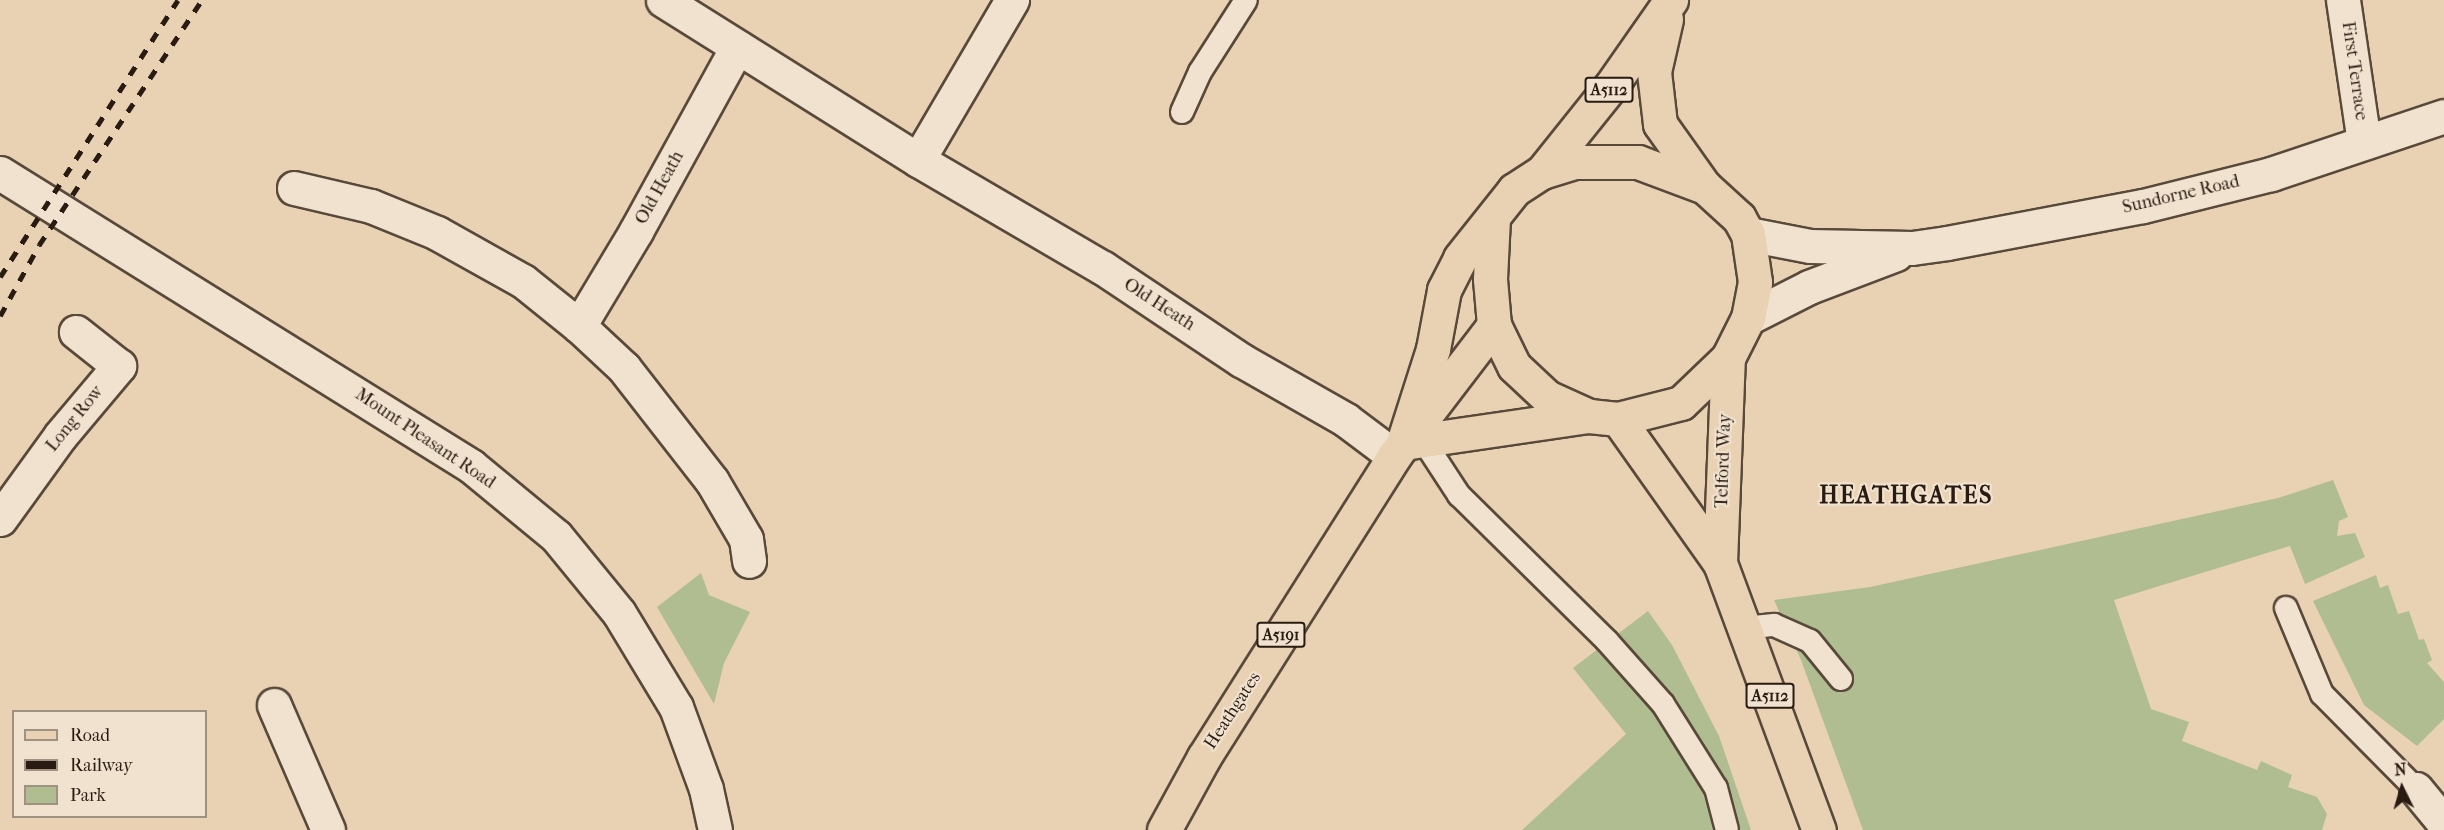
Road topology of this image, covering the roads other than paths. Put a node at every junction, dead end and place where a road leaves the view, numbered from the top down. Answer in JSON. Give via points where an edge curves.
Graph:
{"nodes":[{"id":1,"x":663,"y":0,"type":"edge"},
{"id":2,"x":1012,"y":0,"type":"edge"},
{"id":3,"x":1246,"y":0,"type":"edge"},
{"id":4,"x":2343,"y":0,"type":"edge"},
{"id":5,"x":1670,"y":1,"type":"edge"},
{"id":6,"x":737,"y":47,"type":"junction"},
{"id":7,"x":1182,"y":112,"type":"dead end"},
{"id":8,"x":2444,"y":116,"type":"edge"},
{"id":9,"x":2364,"y":142,"type":"junction"},
{"id":10,"x":918,"y":160,"type":"junction"},
{"id":11,"x":1542,"y":172,"type":"junction"},
{"id":12,"x":0,"y":173,"type":"edge"},
{"id":13,"x":294,"y":188,"type":"dead end"},
{"id":14,"x":1705,"y":188,"type":"junction"},
{"id":15,"x":1493,"y":218,"type":"junction"},
{"id":16,"x":1748,"y":234,"type":"junction"},
{"id":17,"x":1912,"y":248,"type":"junction"},
{"id":18,"x":1748,"y":318,"type":"junction"},
{"id":19,"x":1494,"y":325,"type":"junction"},
{"id":20,"x":579,"y":326,"type":"junction"},
{"id":21,"x":76,"y":332,"type":"dead end"},
{"id":22,"x":1728,"y":358,"type":"junction"},
{"id":23,"x":1604,"y":417,"type":"junction"},
{"id":24,"x":1407,"y":446,"type":"junction"},
{"id":25,"x":0,"y":519,"type":"edge"},
{"id":26,"x":749,"y":561,"type":"dead end"},
{"id":27,"x":1720,"y":563,"type":"junction"},
{"id":28,"x":2286,"y":608,"type":"dead end"},
{"id":29,"x":1744,"y":627,"type":"junction"},
{"id":30,"x":1841,"y":679,"type":"dead end"},
{"id":31,"x":274,"y":705,"type":"dead end"},
{"id":32,"x":2416,"y":789,"type":"joint"},
{"id":33,"x":2444,"y":823,"type":"edge"},
{"id":34,"x":328,"y":830,"type":"edge"},
{"id":35,"x":715,"y":830,"type":"edge"},
{"id":36,"x":1164,"y":830,"type":"edge"},
{"id":37,"x":1727,"y":830,"type":"edge"},
{"id":38,"x":1819,"y":830,"type":"edge"}],
"edges":[{"from":1,"to":6,"type":"street","name":"Old Heath"},
{"from":2,"to":10,"type":"street"},
{"from":3,"to":7,"type":"lane","via":[[1200,72]]},
{"from":4,"to":9,"type":"street","name":"First Terrace"},
{"from":5,"to":11,"type":"main road","number":"A5112","via":[[1611,86]]},
{"from":5,"to":14,"type":"main road","number":"A5112","via":[[1654,72],[1660,124]]},
{"from":6,"to":10,"type":"street","name":"Old Heath"},
{"from":6,"to":20,"type":"street","name":"Old Heath"},
{"from":8,"to":9,"type":"street","name":"Sundorne Road"},
{"from":9,"to":17,"type":"street","name":"Sundorne Road","via":[[2271,174],[2143,206]]},
{"from":10,"to":24,"type":"street","name":"Old Heath","via":[[1103,268],[1241,360],[1347,420]]},
{"from":11,"to":14,"type":"main road","number":"A5112","via":[[1575,162],[1638,162]]},
{"from":11,"to":15,"type":"main road","number":"A5112","via":[[1514,190]]},
{"from":12,"to":35,"type":"street","name":"Mount Pleasant Road","via":[[471,466],[556,536],[619,614],[676,707],[706,789]]},
{"from":13,"to":20,"type":"street","via":[[371,206],[437,233],[523,281]]},
{"from":14,"to":16,"type":"main road","number":"A5112","via":[[1739,218]]},
{"from":15,"to":19,"type":"main road","via":[[1490,279]]},
{"from":15,"to":24,"type":"main road","number":"A5191","via":[[1460,258],[1444,290]]},
{"from":16,"to":17,"type":"street","name":"Sundorne Road","via":[[1810,246]]},
{"from":16,"to":18,"type":"main road","number":"A5112","via":[[1755,282]]},
{"from":17,"to":18,"type":"street","name":"Sundorne Road","via":[[1809,287]]},
{"from":18,"to":22,"type":"main road","number":"A5112"},
{"from":19,"to":23,"type":"main road","via":[[1514,366],[1547,397]]},
{"from":19,"to":24,"type":"main road","name":"Heathgates","number":"A5191"},
{"from":20,"to":26,"type":"street","via":[[624,368],[712,482],[746,540]]},
{"from":21,"to":25,"type":"street","name":"Long Row","via":[[119,366],[60,436]]},
{"from":22,"to":23,"type":"main road","number":"A5112","via":[[1681,403]]},
{"from":22,"to":27,"type":"main road","name":"Telford Way","number":"A5112"},
{"from":23,"to":24,"type":"main road"},
{"from":23,"to":27,"type":"main road","name":"Telford Way","number":"A5112"},
{"from":24,"to":36,"type":"main road","name":"Heathgates","number":"A5191","via":[[1203,757]]},
{"from":24,"to":37,"type":"lane","via":[[1607,641],[1663,704],[1716,788]]},
{"from":27,"to":29,"type":"main road","name":"Telford Way","number":"A5112"},
{"from":28,"to":32,"type":"lane","via":[[2322,694]]},
{"from":29,"to":30,"type":"lane","via":[[1774,625],[1810,641]]},
{"from":29,"to":38,"type":"main road","name":"Telford Way","number":"A5112"},
{"from":31,"to":34,"type":"street"},
{"from":32,"to":33,"type":"street"}]}
